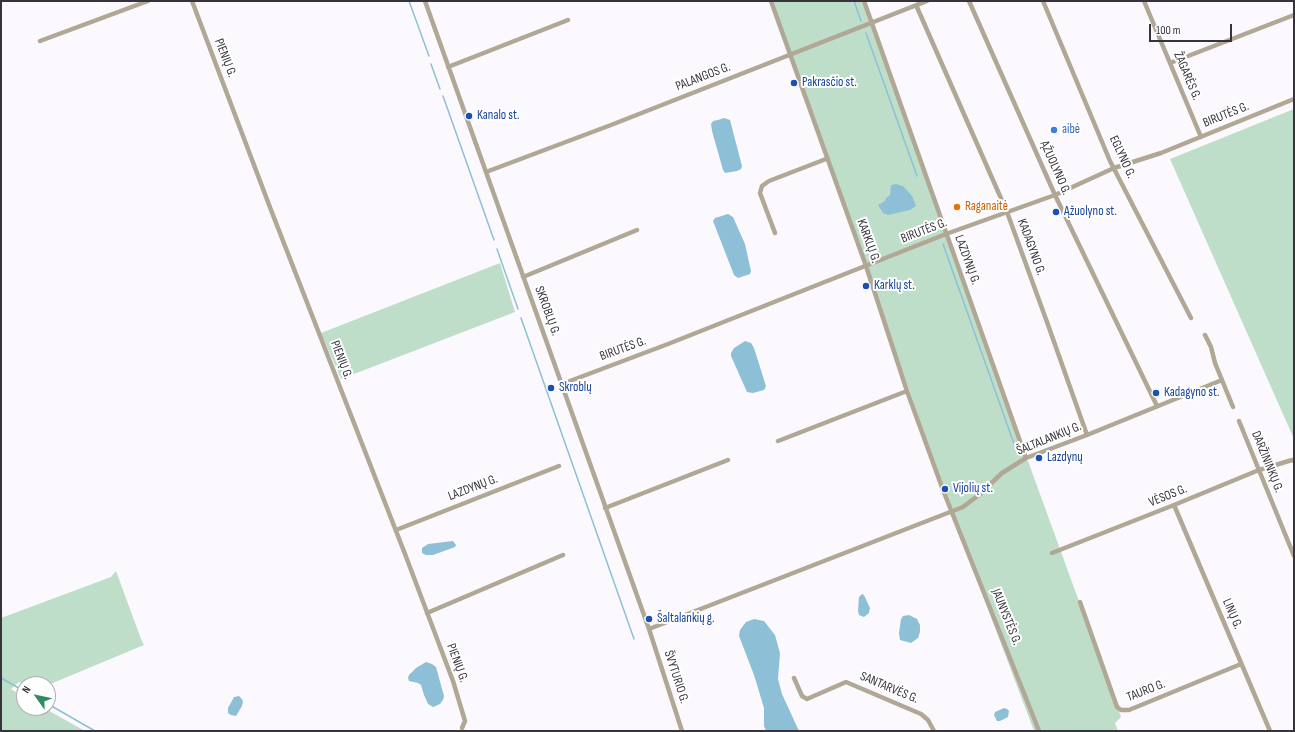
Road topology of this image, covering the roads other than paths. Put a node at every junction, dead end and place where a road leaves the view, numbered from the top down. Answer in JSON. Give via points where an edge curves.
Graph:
{"nodes":[{"id":1,"x":148,"y":1,"type":"edge"},
{"id":2,"x":192,"y":1,"type":"edge"},
{"id":3,"x":425,"y":1,"type":"edge"},
{"id":4,"x":771,"y":1,"type":"edge"},
{"id":5,"x":864,"y":1,"type":"edge"},
{"id":6,"x":927,"y":1,"type":"edge"},
{"id":7,"x":969,"y":1,"type":"edge"},
{"id":8,"x":1043,"y":1,"type":"edge"},
{"id":9,"x":1144,"y":1,"type":"edge"},
{"id":10,"x":916,"y":5,"type":"junction"},
{"id":11,"x":1294,"y":15,"type":"edge"},
{"id":12,"x":568,"y":20,"type":"dead end"},
{"id":13,"x":871,"y":23,"type":"junction"},
{"id":14,"x":40,"y":41,"type":"dead end"},
{"id":15,"x":790,"y":55,"type":"junction"},
{"id":16,"x":1170,"y":63,"type":"junction"},
{"id":17,"x":448,"y":68,"type":"junction"},
{"id":18,"x":1294,"y":99,"type":"edge"},
{"id":19,"x":1201,"y":137,"type":"junction"},
{"id":20,"x":826,"y":159,"type":"junction"},
{"id":21,"x":1114,"y":168,"type":"junction"},
{"id":22,"x":486,"y":172,"type":"junction"},
{"id":23,"x":1055,"y":195,"type":"junction"},
{"id":24,"x":1006,"y":212,"type":"junction"},
{"id":25,"x":638,"y":230,"type":"dead end"},
{"id":26,"x":775,"y":233,"type":"dead end"},
{"id":27,"x":946,"y":234,"type":"junction"},
{"id":28,"x":866,"y":266,"type":"junction"},
{"id":29,"x":523,"y":278,"type":"junction"},
{"id":30,"x":1191,"y":318,"type":"dead end"},
{"id":31,"x":1205,"y":335,"type":"dead end"},
{"id":32,"x":1222,"y":380,"type":"junction"},
{"id":33,"x":562,"y":384,"type":"junction"},
{"id":34,"x":907,"y":391,"type":"junction"},
{"id":35,"x":1157,"y":406,"type":"junction"},
{"id":36,"x":1233,"y":407,"type":"dead end"},
{"id":37,"x":1239,"y":421,"type":"dead end"},
{"id":38,"x":1087,"y":435,"type":"junction"},
{"id":39,"x":778,"y":441,"type":"dead end"},
{"id":40,"x":1026,"y":458,"type":"junction"},
{"id":41,"x":728,"y":460,"type":"dead end"},
{"id":42,"x":1293,"y":461,"type":"edge"},
{"id":43,"x":559,"y":466,"type":"dead end"},
{"id":44,"x":1259,"y":470,"type":"junction"},
{"id":45,"x":1174,"y":505,"type":"junction"},
{"id":46,"x":605,"y":508,"type":"junction"},
{"id":47,"x":951,"y":512,"type":"junction"},
{"id":48,"x":396,"y":530,"type":"junction"},
{"id":49,"x":1052,"y":553,"type":"dead end"},
{"id":50,"x":563,"y":555,"type":"dead end"},
{"id":51,"x":1294,"y":556,"type":"edge"},
{"id":52,"x":1080,"y":602,"type":"dead end"},
{"id":53,"x":427,"y":612,"type":"junction"},
{"id":54,"x":649,"y":629,"type":"junction"},
{"id":55,"x":1241,"y":664,"type":"junction"},
{"id":56,"x":794,"y":678,"type":"dead end"},
{"id":57,"x":462,"y":728,"type":"junction"},
{"id":58,"x":457,"y":731,"type":"edge"},
{"id":59,"x":467,"y":731,"type":"edge"},
{"id":60,"x":682,"y":731,"type":"edge"},
{"id":61,"x":934,"y":731,"type":"edge"},
{"id":62,"x":1039,"y":731,"type":"edge"},
{"id":63,"x":1270,"y":731,"type":"edge"}],
"edges":[{"from":1,"to":14,"type":"street"},
{"from":2,"to":48,"type":"street","name":"PIENIŲ G."},
{"from":3,"to":17,"type":"street","name":"SKROBLŲ G."},
{"from":4,"to":15,"type":"street","name":"KARKLŲ G."},
{"from":5,"to":13,"type":"street","name":"LAZDYNŲ G."},
{"from":6,"to":10,"type":"street","name":"PALANGOS G."},
{"from":7,"to":23,"type":"street","name":"ĄŽUOLYNO G."},
{"from":8,"to":21,"type":"street","name":"EGLYNO G."},
{"from":9,"to":16,"type":"street","name":"ŽAGARĖS G."},
{"from":10,"to":13,"type":"street","name":"PALANGOS G."},
{"from":10,"to":24,"type":"street","name":"KADAGYNO G."},
{"from":11,"to":16,"type":"street"},
{"from":12,"to":17,"type":"street"},
{"from":13,"to":15,"type":"street","name":"PALANGOS G."},
{"from":13,"to":27,"type":"street","name":"LAZDYNŲ G."},
{"from":15,"to":20,"type":"street","name":"KARKLŲ G."},
{"from":15,"to":22,"type":"street","name":"PALANGOS G."},
{"from":16,"to":19,"type":"street","name":"ŽAGARĖS G."},
{"from":17,"to":22,"type":"street","name":"SKROBLŲ G."},
{"from":18,"to":19,"type":"street","name":"BIRUTĖS G."},
{"from":19,"to":21,"type":"street","name":"BIRUTĖS G."},
{"from":20,"to":26,"type":"street","via":[[762,186],[760,193]]},
{"from":20,"to":28,"type":"street","name":"KARKLŲ G."},
{"from":21,"to":23,"type":"street","name":"BIRUTĖS G."},
{"from":21,"to":30,"type":"street","name":"EGLYNO G."},
{"from":22,"to":29,"type":"street","name":"SKROBLŲ G."},
{"from":23,"to":24,"type":"street","name":"BIRUTĖS G."},
{"from":23,"to":35,"type":"street","name":"ĄŽUOLYNO G."},
{"from":24,"to":27,"type":"street","name":"BIRUTĖS G."},
{"from":24,"to":38,"type":"street","name":"KADAGYNO G."},
{"from":25,"to":29,"type":"street"},
{"from":27,"to":28,"type":"street","name":"BIRUTĖS G."},
{"from":27,"to":40,"type":"street","name":"LAZDYNŲ G."},
{"from":28,"to":33,"type":"street","name":"BIRUTĖS G."},
{"from":28,"to":34,"type":"street","name":"KARKLŲ G."},
{"from":29,"to":33,"type":"street","name":"SKROBLŲ G."},
{"from":31,"to":32,"type":"street"},
{"from":32,"to":35,"type":"street","name":"ŠALTALANKIŲ G."},
{"from":32,"to":36,"type":"street"},
{"from":33,"to":46,"type":"street","name":"SKROBLŲ G."},
{"from":34,"to":39,"type":"street"},
{"from":34,"to":47,"type":"street","name":"KARKLŲ G."},
{"from":35,"to":38,"type":"street","name":"ŠALTALANKIŲ G."},
{"from":37,"to":44,"type":"street","name":"DARŽININKŲ G."},
{"from":38,"to":40,"type":"street","name":"ŠALTALANKIŲ G."},
{"from":40,"to":47,"type":"street","name":"ŠALTALANKIŲ G.","via":[[1002,473],[963,507]]},
{"from":41,"to":46,"type":"street"},
{"from":42,"to":44,"type":"street","name":"VĖSOS G."},
{"from":43,"to":48,"type":"street","name":"LAZDYNŲ G."},
{"from":44,"to":45,"type":"street","name":"VĖSOS G."},
{"from":44,"to":51,"type":"street","name":"DARŽININKŲ G."},
{"from":45,"to":49,"type":"street","name":"VĖSOS G."},
{"from":45,"to":55,"type":"street","name":"LINŲ G."},
{"from":46,"to":54,"type":"street","name":"SKROBLŲ G."},
{"from":47,"to":54,"type":"street","name":"ŠALTALANKIŲ G."},
{"from":47,"to":62,"type":"street","name":"JAUNYSTĖS G."},
{"from":48,"to":53,"type":"street","name":"PIENIŲ G."},
{"from":50,"to":53,"type":"street"},
{"from":52,"to":55,"type":"street","name":"TAURO G.","via":[[1117,707],[1121,710],[1129,710]]},
{"from":53,"to":57,"type":"street","name":"PIENIŲ G.","via":[[453,681],[465,721]]},
{"from":54,"to":60,"type":"street","name":"ŠVYTURIO G."},
{"from":55,"to":63,"type":"street","name":"LINŲ G."},
{"from":56,"to":61,"type":"street","name":"SANTARVĖS G.","via":[[802,696],[807,699],[846,682],[921,714]]},
{"from":57,"to":58,"type":"street"},
{"from":57,"to":59,"type":"street"}]}
